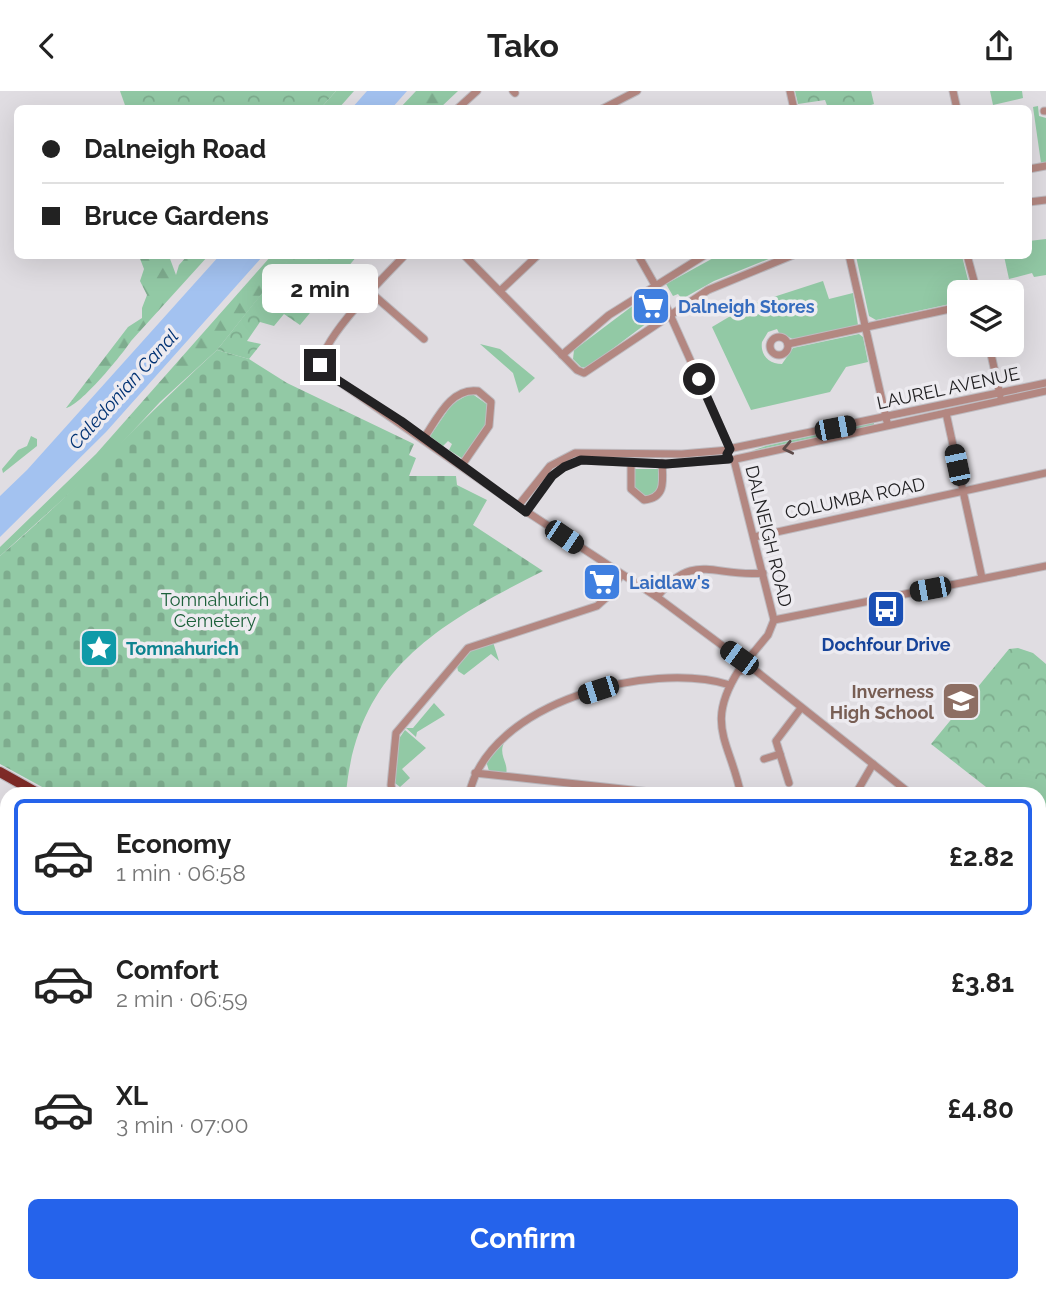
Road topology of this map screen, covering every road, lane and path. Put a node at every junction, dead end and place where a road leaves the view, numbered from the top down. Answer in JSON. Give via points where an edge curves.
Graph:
{"nodes":[{"id":1,"x":477,"y":91,"type":"edge"},
{"id":2,"x":637,"y":91,"type":"edge"},
{"id":3,"x":461,"y":105,"type":"edge"},
{"id":4,"x":610,"y":105,"type":"edge"},
{"id":5,"x":401,"y":259,"type":"edge"},
{"id":6,"x":468,"y":259,"type":"edge"},
{"id":7,"x":534,"y":259,"type":"edge"},
{"id":8,"x":640,"y":259,"type":"edge"},
{"id":9,"x":698,"y":259,"type":"edge"},
{"id":10,"x":783,"y":259,"type":"edge"},
{"id":11,"x":850,"y":259,"type":"edge"},
{"id":12,"x":968,"y":259,"type":"edge"},
{"id":13,"x":974,"y":280,"type":"edge"},
{"id":14,"x":656,"y":284,"type":"junction"},
{"id":15,"x":500,"y":291,"type":"junction"},
{"id":16,"x":370,"y":292,"type":"junction"},
{"id":17,"x":947,"y":310,"type":"edge"},
{"id":18,"x":670,"y":313,"type":"junction"},
{"id":19,"x":866,"y":327,"type":"junction"},
{"id":20,"x":424,"y":339,"type":"dead end"},
{"id":21,"x":788,"y":344,"type":"dead end"},
{"id":22,"x":562,"y":355,"type":"junction"},
{"id":23,"x":992,"y":357,"type":"edge"},
{"id":24,"x":1046,"y":383,"type":"edge"},
{"id":25,"x":1046,"y":391,"type":"edge"},
{"id":26,"x":1001,"y":396,"type":"junction"},
{"id":27,"x":946,"y":413,"type":"junction"},
{"id":28,"x":887,"y":422,"type":"junction"},
{"id":29,"x":424,"y":438,"type":"junction"},
{"id":30,"x":730,"y":449,"type":"junction"},
{"id":31,"x":733,"y":459,"type":"junction"},
{"id":32,"x":631,"y":463,"type":"junction"},
{"id":33,"x":662,"y":463,"type":"junction"},
{"id":34,"x":462,"y":465,"type":"junction"},
{"id":35,"x":1046,"y":473,"type":"edge"},
{"id":36,"x":963,"y":491,"type":"junction"},
{"id":37,"x":518,"y":506,"type":"junction"},
{"id":38,"x":526,"y":512,"type":"junction"},
{"id":39,"x":754,"y":537,"type":"junction"},
{"id":40,"x":1046,"y":566,"type":"edge"},
{"id":41,"x":763,"y":573,"type":"junction"},
{"id":42,"x":621,"y":575,"type":"junction"},
{"id":43,"x":982,"y":578,"type":"junction"},
{"id":44,"x":657,"y":597,"type":"junction"},
{"id":45,"x":774,"y":620,"type":"junction"},
{"id":46,"x":739,"y":658,"type":"junction"},
{"id":47,"x":749,"y":658,"type":"junction"},
{"id":48,"x":751,"y":667,"type":"junction"},
{"id":49,"x":739,"y":670,"type":"junction"},
{"id":50,"x":730,"y":685,"type":"junction"},
{"id":51,"x":801,"y":708,"type":"junction"},
{"id":52,"x":780,"y":754,"type":"junction"},
{"id":53,"x":764,"y":759,"type":"dead end"},
{"id":54,"x":873,"y":765,"type":"junction"},
{"id":55,"x":0,"y":772,"type":"edge"},
{"id":56,"x":475,"y":773,"type":"junction"},
{"id":57,"x":789,"y":783,"type":"dead end"},
{"id":58,"x":22,"y":787,"type":"edge"},
{"id":59,"x":391,"y":787,"type":"edge"},
{"id":60,"x":471,"y":787,"type":"edge"},
{"id":61,"x":604,"y":787,"type":"edge"},
{"id":62,"x":738,"y":787,"type":"edge"},
{"id":63,"x":860,"y":787,"type":"edge"},
{"id":64,"x":902,"y":787,"type":"edge"}],
"edges":[{"from":1,"to":3,"type":"street"},
{"from":2,"to":4,"type":"street"},
{"from":5,"to":16,"type":"street"},
{"from":6,"to":15,"type":"street"},
{"from":7,"to":15,"type":"street"},
{"from":8,"to":14,"type":"street","name":"DALNEIGH ROAD"},
{"from":9,"to":14,"type":"street"},
{"from":10,"to":18,"type":"street","via":[[718,285]]},
{"from":11,"to":19,"type":"street"},
{"from":12,"to":13,"type":"street"},
{"from":14,"to":18,"type":"street","name":"DALNEIGH ROAD"},
{"from":14,"to":22,"type":"street","via":[[609,315]]},
{"from":15,"to":22,"type":"street"},
{"from":16,"to":20,"type":"street"},
{"from":16,"to":29,"type":"street","via":[[346,320],[320,365]]},
{"from":17,"to":19,"type":"street"},
{"from":18,"to":22,"type":"street","via":[[584,373]]},
{"from":18,"to":30,"type":"street","name":"DALNEIGH ROAD"},
{"from":19,"to":21,"type":"street"},
{"from":19,"to":28,"type":"street"},
{"from":23,"to":26,"type":"street"},
{"from":24,"to":26,"type":"street","name":"LAUREL AVENUE"},
{"from":25,"to":26,"type":"street","name":"LAUREL AVENUE"},
{"from":26,"to":27,"type":"street","name":"LAUREL AVENUE"},
{"from":26,"to":28,"type":"street","name":"LAUREL AVENUE"},
{"from":27,"to":28,"type":"street","name":"LAUREL AVENUE"},
{"from":27,"to":36,"type":"street"},
{"from":28,"to":30,"type":"street","name":"LAUREL AVENUE"},
{"from":28,"to":31,"type":"street","name":"LAUREL AVENUE","one_way":true},
{"from":29,"to":34,"type":"street"},
{"from":29,"to":34,"type":"street","via":[[452,399],[478,391],[491,402],[490,421]]},
{"from":30,"to":31,"type":"street","name":"DALNEIGH ROAD","via":[[738,451]]},
{"from":30,"to":37,"type":"street","name":"LAUREL AVENUE","via":[[682,454],[575,453],[550,466]]},
{"from":31,"to":33,"type":"street","name":"LAUREL AVENUE"},
{"from":31,"to":39,"type":"street","name":"DALNEIGH ROAD"},
{"from":32,"to":33,"type":"street","name":"LAUREL AVENUE"},
{"from":32,"to":33,"type":"street","via":[[631,489],[644,499],[658,496],[662,490]]},
{"from":32,"to":38,"type":"street","name":"LAUREL AVENUE","via":[[589,460],[564,467]]},
{"from":34,"to":37,"type":"street"},
{"from":35,"to":36,"type":"street","name":"COLUMBA ROAD"},
{"from":36,"to":39,"type":"street","name":"COLUMBA ROAD"},
{"from":36,"to":43,"type":"street"},
{"from":37,"to":38,"type":"street"},
{"from":38,"to":42,"type":"street"},
{"from":39,"to":41,"type":"street","name":"DALNEIGH ROAD"},
{"from":40,"to":43,"type":"street"},
{"from":41,"to":44,"type":"street","via":[[685,572],[673,577]]},
{"from":41,"to":45,"type":"street","name":"DALNEIGH ROAD"},
{"from":42,"to":44,"type":"street"},
{"from":42,"to":59,"type":"street","via":[[597,605],[468,647],[396,733]]},
{"from":43,"to":45,"type":"street"},
{"from":44,"to":46,"type":"street"},
{"from":45,"to":47,"type":"street"},
{"from":46,"to":47,"type":"street"},
{"from":46,"to":49,"type":"street"},
{"from":47,"to":48,"type":"street"},
{"from":48,"to":49,"type":"street"},
{"from":48,"to":51,"type":"street"},
{"from":49,"to":50,"type":"street"},
{"from":50,"to":56,"type":"street","via":[[701,680],[650,681],[565,700],[510,729],[492,745]]},
{"from":50,"to":62,"type":"street","via":[[721,726]]},
{"from":51,"to":52,"type":"street","via":[[776,741]]},
{"from":51,"to":54,"type":"street"},
{"from":52,"to":53,"type":"street"},
{"from":52,"to":57,"type":"street"},
{"from":54,"to":63,"type":"street"},
{"from":54,"to":64,"type":"street"},
{"from":55,"to":58,"type":"highway"},
{"from":56,"to":60,"type":"street"},
{"from":56,"to":61,"type":"street"}]}
